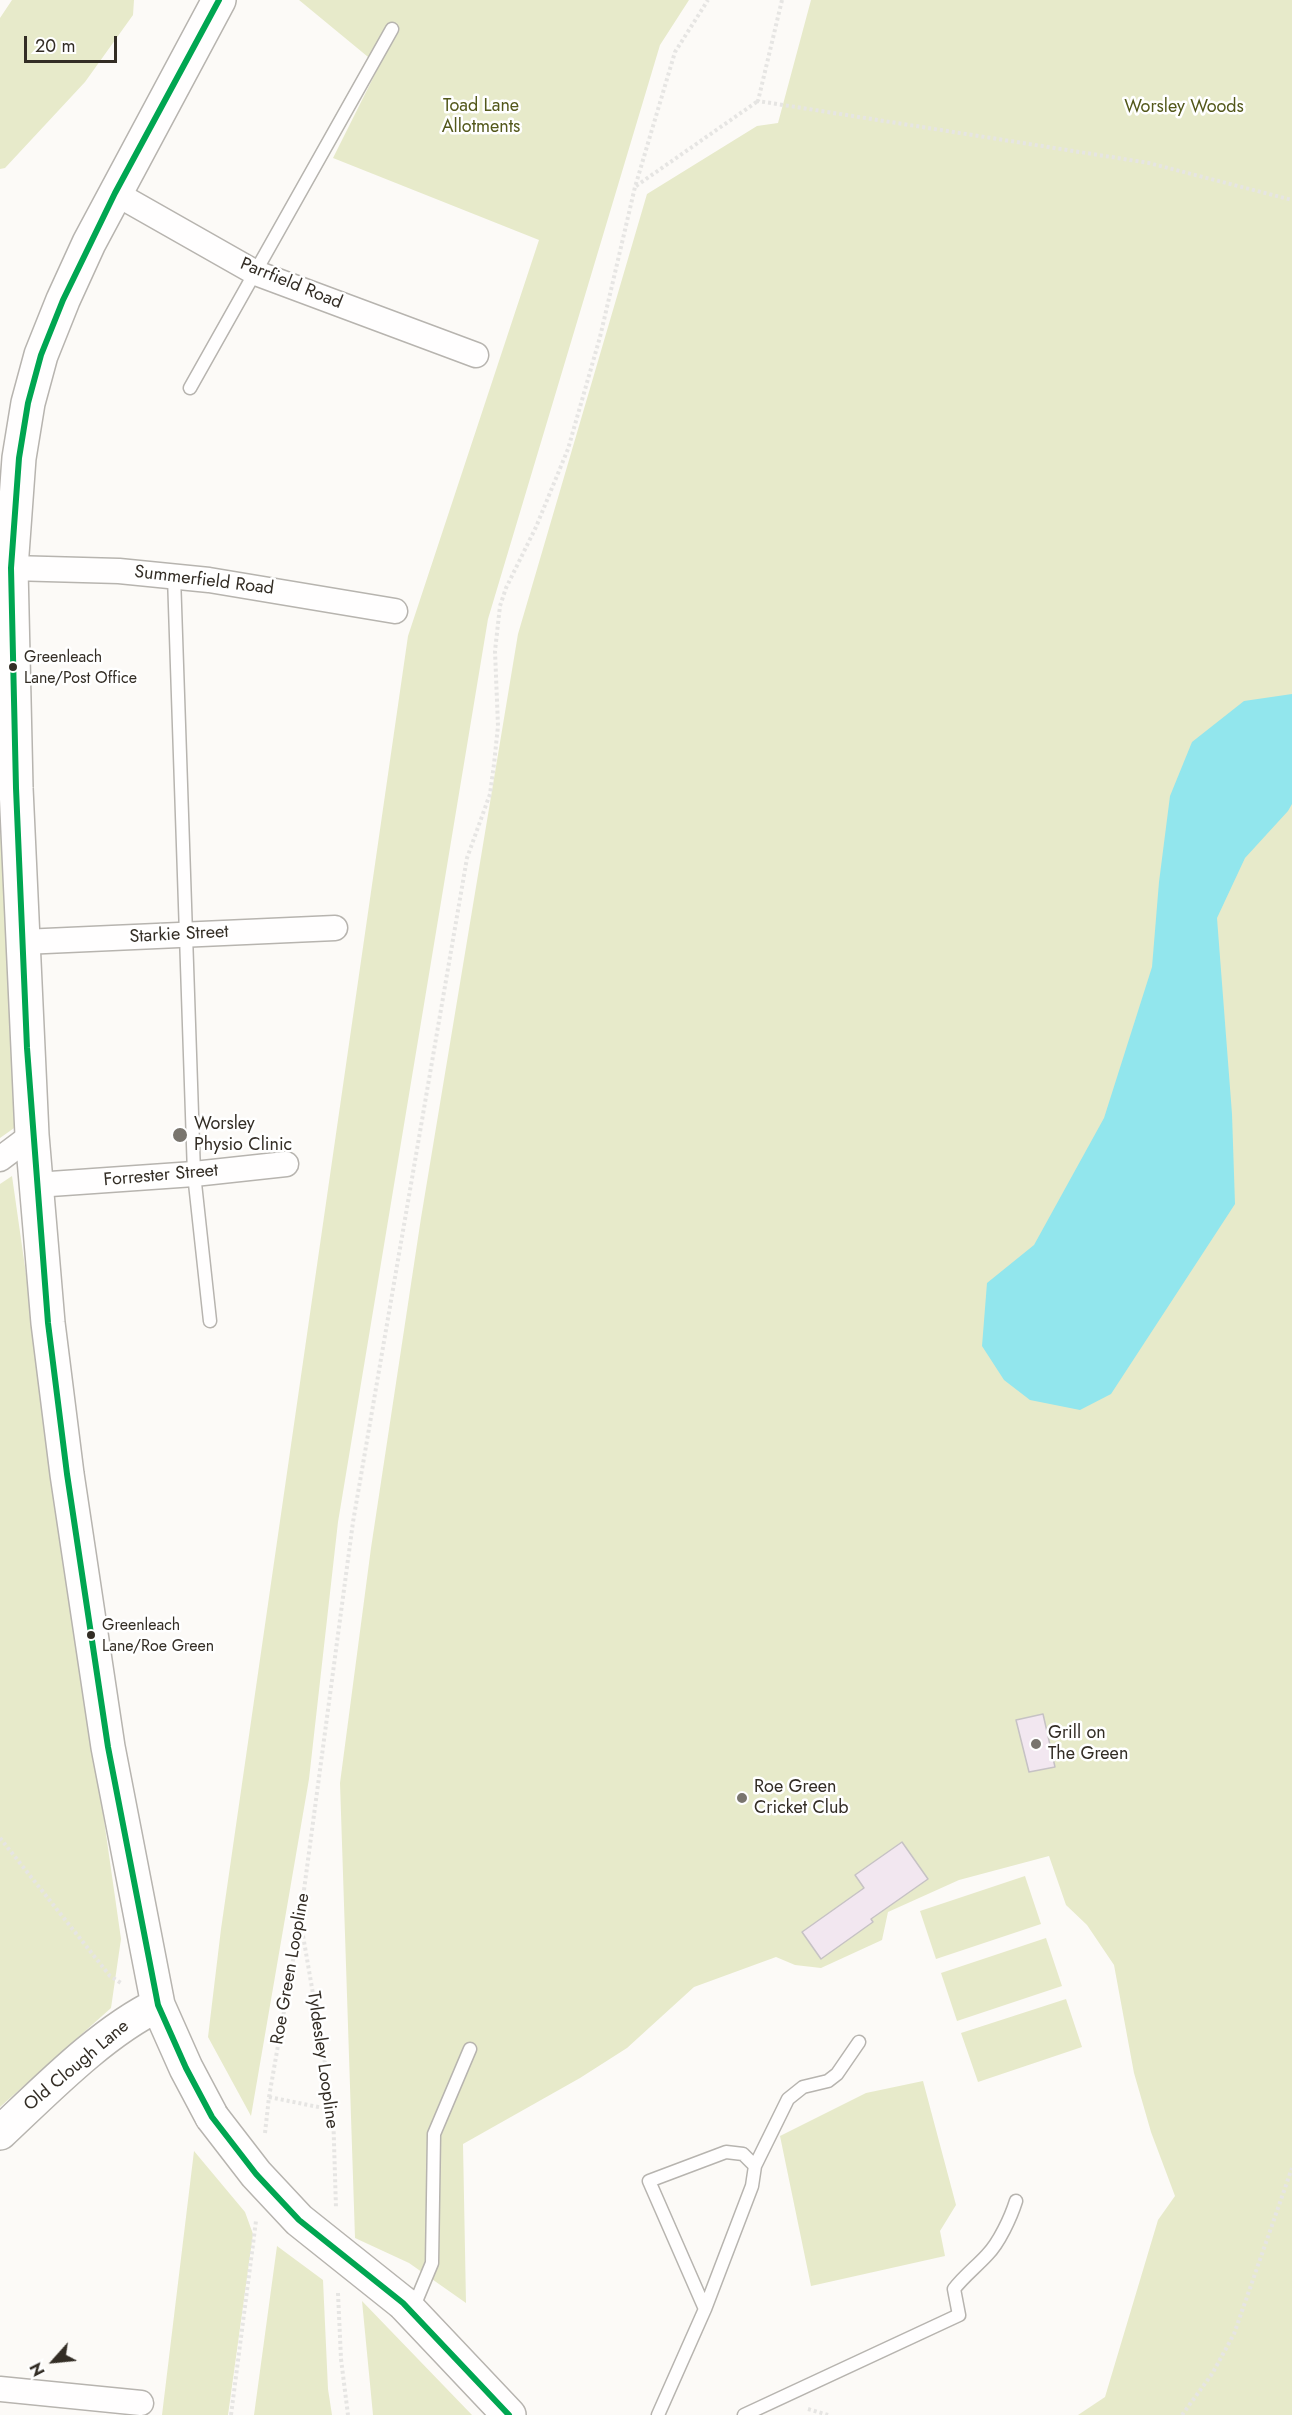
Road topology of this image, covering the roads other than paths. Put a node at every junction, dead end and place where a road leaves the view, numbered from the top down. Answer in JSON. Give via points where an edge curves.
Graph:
{"nodes":[{"id":1,"x":219,"y":0,"type":"edge"},
{"id":2,"x":392,"y":29,"type":"dead end"},
{"id":3,"x":115,"y":193,"type":"junction"},
{"id":4,"x":256,"y":273,"type":"junction"},
{"id":5,"x":476,"y":355,"type":"dead end"},
{"id":6,"x":190,"y":388,"type":"dead end"},
{"id":7,"x":10,"y":457,"type":"edge"},
{"id":8,"x":7,"y":517,"type":"edge"},
{"id":9,"x":11,"y":568,"type":"junction"},
{"id":10,"x":174,"y":576,"type":"junction"},
{"id":11,"x":395,"y":611,"type":"dead end"},
{"id":12,"x":8,"y":788,"type":"edge"},
{"id":13,"x":335,"y":928,"type":"dead end"},
{"id":14,"x":185,"y":935,"type":"junction"},
{"id":15,"x":23,"y":942,"type":"junction"},
{"id":16,"x":32,"y":1135,"type":"junction"},
{"id":17,"x":0,"y":1159,"type":"edge"},
{"id":18,"x":286,"y":1164,"type":"dead end"},
{"id":19,"x":194,"y":1174,"type":"junction"},
{"id":20,"x":36,"y":1185,"type":"junction"},
{"id":21,"x":210,"y":1321,"type":"dead end"},
{"id":22,"x":158,"y":2005,"type":"junction"},
{"id":23,"x":859,"y":2042,"type":"dead end"},
{"id":24,"x":470,"y":2049,"type":"dead end"},
{"id":25,"x":0,"y":2133,"type":"edge"},
{"id":26,"x":755,"y":2166,"type":"junction"},
{"id":27,"x":1016,"y":2201,"type":"dead end"},
{"id":28,"x":408,"y":2307,"type":"junction"},
{"id":29,"x":705,"y":2309,"type":"junction"},
{"id":30,"x":0,"y":2389,"type":"edge"},
{"id":31,"x":141,"y":2403,"type":"dead end"},
{"id":32,"x":508,"y":2415,"type":"edge"},
{"id":33,"x":658,"y":2415,"type":"edge"},
{"id":34,"x":744,"y":2415,"type":"edge"}],
"edges":[{"from":1,"to":3,"type":"street"},
{"from":2,"to":4,"type":"lane"},
{"from":3,"to":4,"type":"street","name":"Parrfield Road"},
{"from":3,"to":7,"type":"street","via":[[41,355]]},
{"from":4,"to":5,"type":"street","name":"Parrfield Road"},
{"from":4,"to":6,"type":"lane"},
{"from":7,"to":8,"type":"street"},
{"from":8,"to":9,"type":"street"},
{"from":9,"to":10,"type":"street","name":"Summerfield Road"},
{"from":9,"to":12,"type":"street"},
{"from":10,"to":11,"type":"street","name":"Summerfield Road"},
{"from":10,"to":14,"type":"lane"},
{"from":12,"to":15,"type":"street"},
{"from":13,"to":14,"type":"street","name":"Starkie Street"},
{"from":14,"to":15,"type":"street","name":"Starkie Street"},
{"from":14,"to":19,"type":"lane"},
{"from":15,"to":16,"type":"street"},
{"from":16,"to":17,"type":"street"},
{"from":16,"to":20,"type":"street"},
{"from":18,"to":19,"type":"street","name":"Forrester Street"},
{"from":19,"to":20,"type":"street","name":"Forrester Street"},
{"from":19,"to":21,"type":"lane"},
{"from":20,"to":22,"type":"street","via":[[70,1498],[108,1747]]},
{"from":22,"to":25,"type":"street","name":"Old Clough Lane","via":[[140,2013],[91,2051]]},
{"from":22,"to":28,"type":"street","bridge":true,"via":[[212,2117],[256,2174],[298,2220]]},
{"from":23,"to":26,"type":"lane","via":[[837,2074],[828,2081],[803,2086],[788,2099]]},
{"from":24,"to":28,"type":"lane","via":[[434,2134],[432,2263]]},
{"from":26,"to":29,"type":"lane","via":[[752,2186]]},
{"from":26,"to":29,"type":"lane","via":[[743,2154],[726,2152],[649,2181]]},
{"from":27,"to":34,"type":"lane","via":[[988,2254],[954,2289],[959,2315]]},
{"from":28,"to":32,"type":"street"},
{"from":29,"to":33,"type":"lane"},
{"from":30,"to":31,"type":"street"}]}
